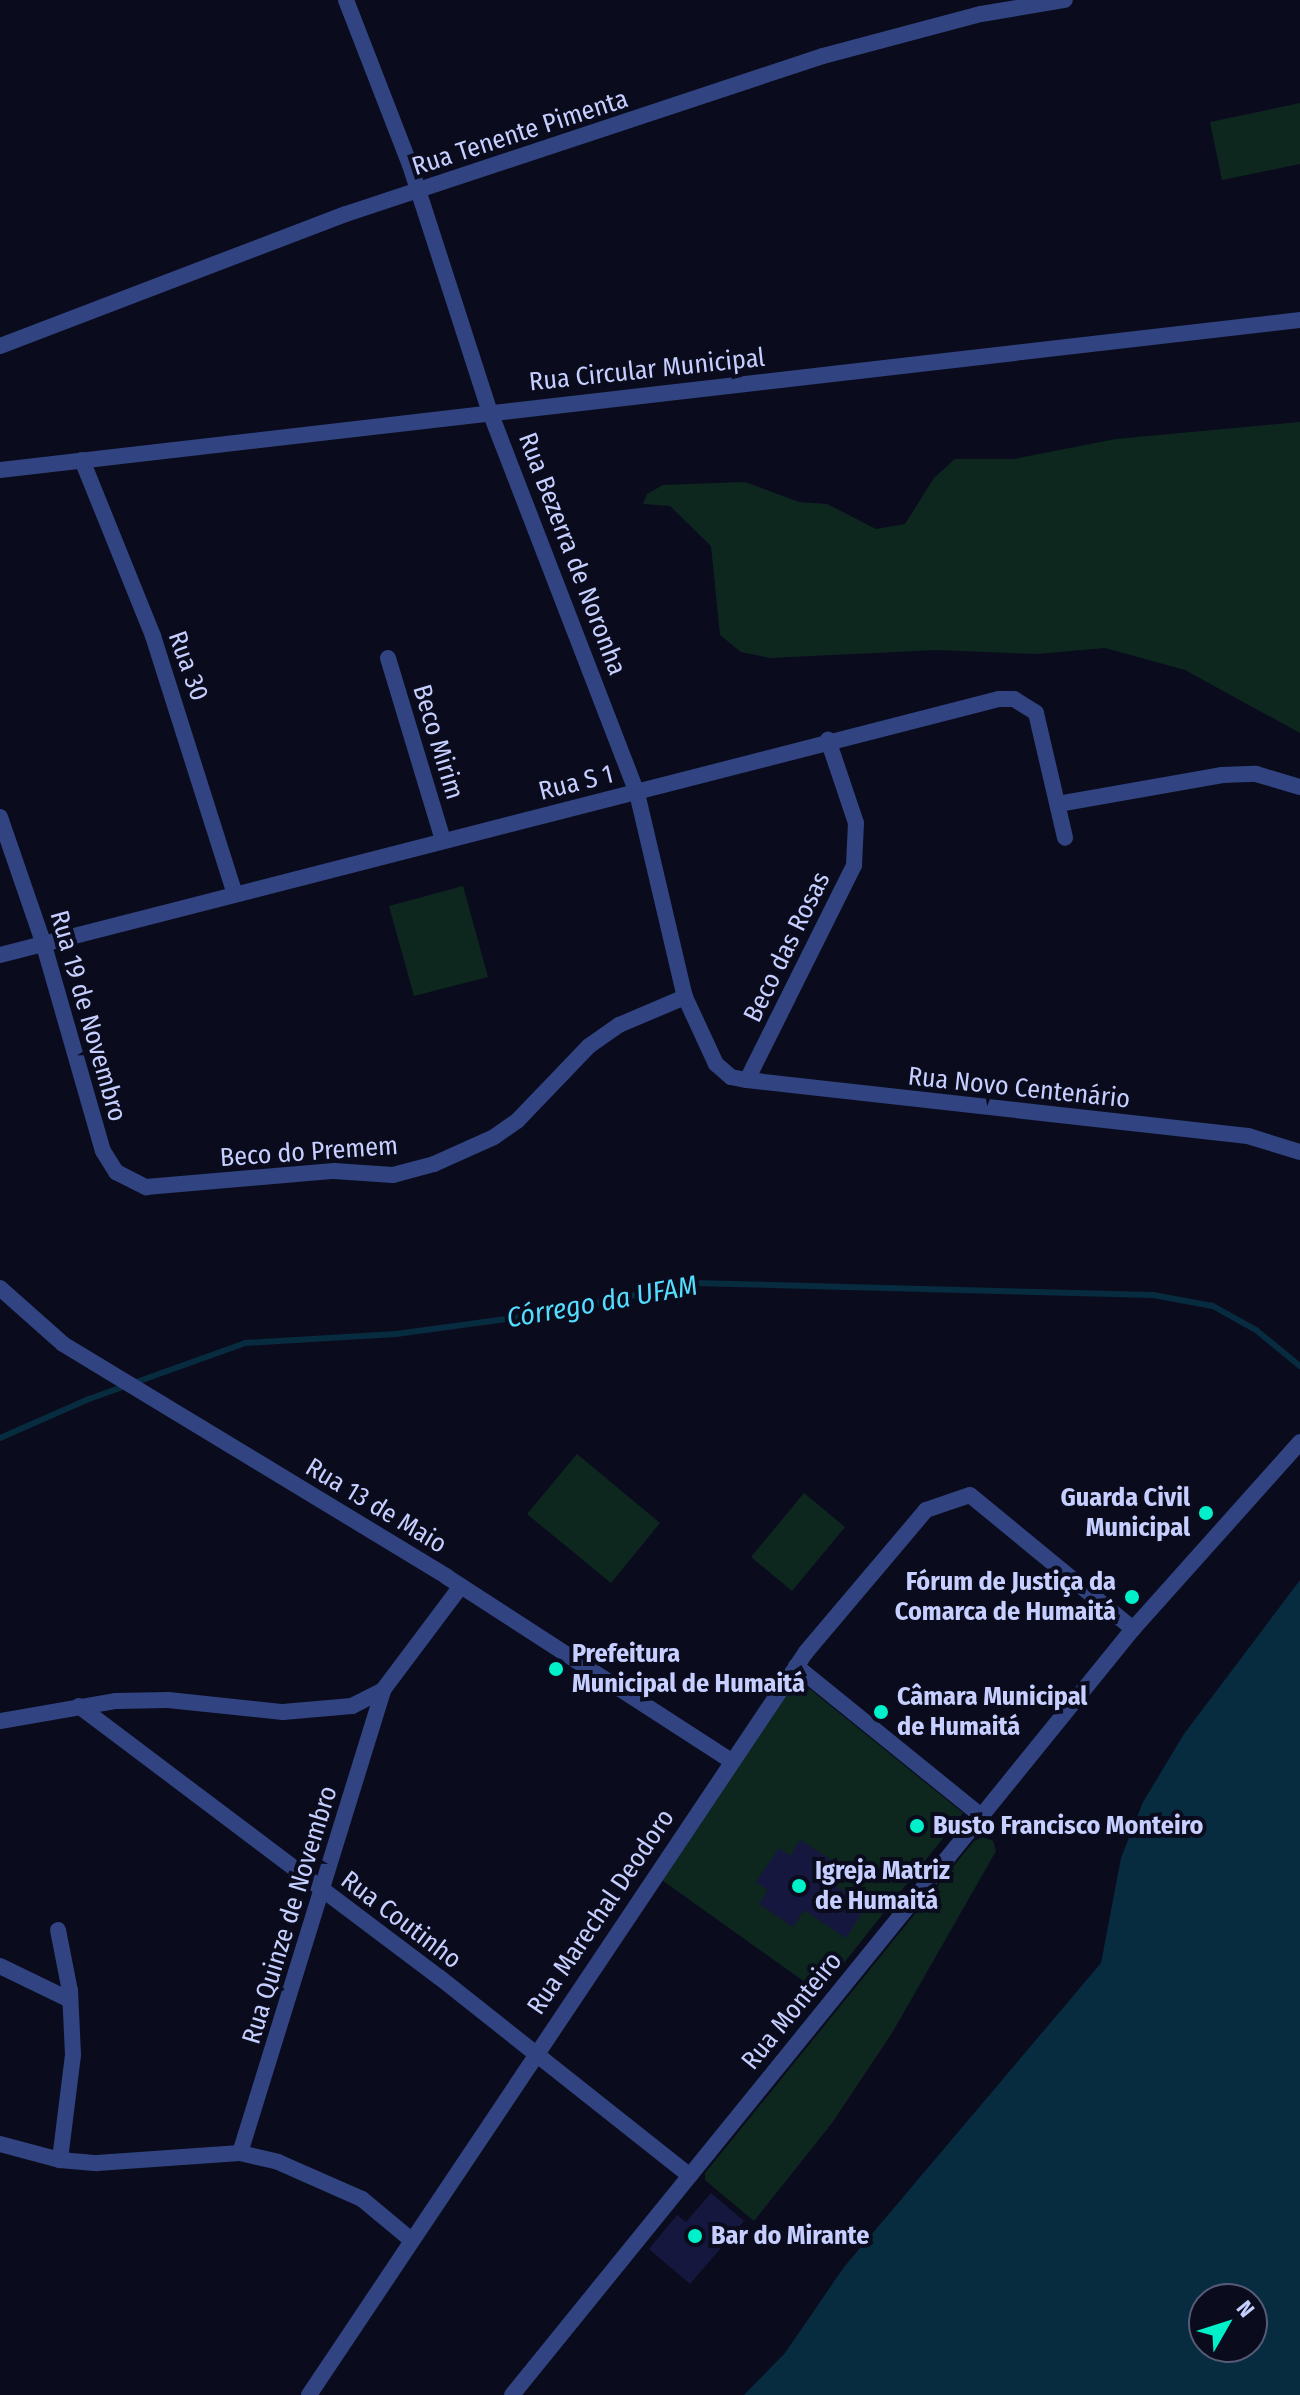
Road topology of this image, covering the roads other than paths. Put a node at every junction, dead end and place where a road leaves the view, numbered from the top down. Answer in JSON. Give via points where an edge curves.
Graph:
{"nodes":[{"id":1,"x":346,"y":0,"type":"edge"},
{"id":2,"x":1065,"y":0,"type":"edge"},
{"id":3,"x":420,"y":191,"type":"junction"},
{"id":4,"x":1300,"y":320,"type":"edge"},
{"id":5,"x":0,"y":346,"type":"edge"},
{"id":6,"x":490,"y":412,"type":"junction"},
{"id":7,"x":82,"y":460,"type":"junction"},
{"id":8,"x":0,"y":470,"type":"edge"},
{"id":9,"x":388,"y":658,"type":"dead end"},
{"id":10,"x":828,"y":740,"type":"junction"},
{"id":11,"x":1300,"y":787,"type":"edge"},
{"id":12,"x":637,"y":793,"type":"junction"},
{"id":13,"x":1058,"y":804,"type":"junction"},
{"id":14,"x":0,"y":817,"type":"edge"},
{"id":15,"x":1065,"y":838,"type":"dead end"},
{"id":16,"x":443,"y":840,"type":"junction"},
{"id":17,"x":234,"y":892,"type":"junction"},
{"id":18,"x":43,"y":942,"type":"junction"},
{"id":19,"x":0,"y":955,"type":"edge"},
{"id":20,"x":685,"y":997,"type":"junction"},
{"id":21,"x":739,"y":1078,"type":"junction"},
{"id":22,"x":1300,"y":1152,"type":"edge"},
{"id":23,"x":168,"y":1188,"type":"joint"},
{"id":24,"x":0,"y":1288,"type":"edge"},
{"id":25,"x":1300,"y":1442,"type":"edge"},
{"id":26,"x":461,"y":1586,"type":"junction"},
{"id":27,"x":1133,"y":1629,"type":"junction"},
{"id":28,"x":796,"y":1666,"type":"junction"},
{"id":29,"x":383,"y":1690,"type":"junction"},
{"id":30,"x":79,"y":1706,"type":"junction"},
{"id":31,"x":0,"y":1721,"type":"edge"},
{"id":32,"x":731,"y":1761,"type":"junction"},
{"id":33,"x":980,"y":1815,"type":"junction"},
{"id":34,"x":323,"y":1891,"type":"junction"},
{"id":35,"x":58,"y":1930,"type":"dead end"},
{"id":36,"x":0,"y":1966,"type":"edge"},
{"id":37,"x":70,"y":2000,"type":"junction"},
{"id":38,"x":535,"y":2054,"type":"junction"},
{"id":39,"x":0,"y":2144,"type":"edge"},
{"id":40,"x":240,"y":2153,"type":"junction"},
{"id":41,"x":60,"y":2160,"type":"junction"},
{"id":42,"x":690,"y":2176,"type":"junction"},
{"id":43,"x":410,"y":2239,"type":"junction"},
{"id":44,"x":309,"y":2395,"type":"edge"},
{"id":45,"x":512,"y":2395,"type":"edge"}],
"edges":[{"from":1,"to":3,"type":"street","name":"Rua Bezerra de Noronha"},
{"from":2,"to":3,"type":"street","name":"Rua Tenente Pimenta","via":[[981,14],[823,56]]},
{"from":3,"to":5,"type":"street","name":"Rua Tenente Pimenta"},
{"from":3,"to":6,"type":"street","name":"Rua Bezerra de Noronha"},
{"from":4,"to":6,"type":"street","name":"Rua Circular Municipal"},
{"from":6,"to":7,"type":"street","name":"Rua Circular Municipal"},
{"from":6,"to":12,"type":"street","name":"Rua Bezerra de Noronha"},
{"from":7,"to":8,"type":"street","name":"Rua Circular Municipal"},
{"from":7,"to":17,"type":"street","name":"Rua 30","via":[[153,636]]},
{"from":9,"to":16,"type":"street","name":"Beco Mirim"},
{"from":10,"to":12,"type":"street","name":"Rua S 1"},
{"from":10,"to":13,"type":"street","name":"Rua S 1","via":[[1014,699],[1036,713]]},
{"from":10,"to":21,"type":"street","name":"Beco das Rosas","via":[[856,823],[854,865]]},
{"from":11,"to":13,"type":"street","via":[[1256,774],[1222,775]]},
{"from":12,"to":16,"type":"street","name":"Rua S 1"},
{"from":12,"to":20,"type":"street","name":"Rua Bezerra de Noronha"},
{"from":13,"to":15,"type":"street","name":"Rua S 1"},
{"from":14,"to":18,"type":"street","name":"Rua 19 de Novembro"},
{"from":16,"to":17,"type":"street","name":"Rua S 1"},
{"from":17,"to":18,"type":"street","name":"Rua S 1"},
{"from":18,"to":19,"type":"street","name":"Rua S 1"},
{"from":18,"to":23,"type":"street","name":"Rua 19 de Novembro","via":[[103,1151],[129,1182]]},
{"from":20,"to":21,"type":"street","name":"Rua Bezerra de Noronha","via":[[716,1064]]},
{"from":20,"to":23,"type":"street","name":"Beco do Premem","via":[[619,1025],[589,1046],[517,1121],[434,1164],[393,1175],[334,1171]]},
{"from":21,"to":22,"type":"street","name":"Rua Novo Centenário","via":[[1248,1136]]},
{"from":24,"to":26,"type":"street","name":"Rua 13 de Maio","via":[[63,1344]]},
{"from":25,"to":27,"type":"street","name":"Rua Monteiro"},
{"from":26,"to":29,"type":"street"},
{"from":26,"to":32,"type":"street","name":"Rua 13 de Maio"},
{"from":27,"to":28,"type":"street","name":"Rua Marechal Deodoro","via":[[970,1495],[926,1510]]},
{"from":27,"to":33,"type":"street","name":"Rua Monteiro"},
{"from":28,"to":32,"type":"street","name":"Rua Marechal Deodoro"},
{"from":28,"to":33,"type":"street"},
{"from":29,"to":30,"type":"street","via":[[352,1706],[325,1711],[168,1700]]},
{"from":29,"to":34,"type":"street","name":"Rua Quinze de Novembro"},
{"from":30,"to":31,"type":"street"},
{"from":30,"to":34,"type":"street","name":"Rua Coutinho"},
{"from":32,"to":38,"type":"street","name":"Rua Marechal Deodoro"},
{"from":33,"to":42,"type":"street","name":"Rua Monteiro"},
{"from":34,"to":38,"type":"street","name":"Rua Coutinho"},
{"from":34,"to":40,"type":"street","name":"Rua Quinze de Novembro"},
{"from":35,"to":37,"type":"street"},
{"from":36,"to":37,"type":"street"},
{"from":37,"to":41,"type":"street","via":[[73,2055]]},
{"from":38,"to":42,"type":"street","name":"Rua Coutinho"},
{"from":38,"to":43,"type":"street","name":"Rua Marechal Deodoro"},
{"from":39,"to":41,"type":"street"},
{"from":40,"to":41,"type":"street"},
{"from":40,"to":43,"type":"street","via":[[278,2162],[362,2199]]},
{"from":42,"to":45,"type":"street","name":"Rua Monteiro"},
{"from":43,"to":44,"type":"street","name":"Rua Marechal Deodoro"}]}
